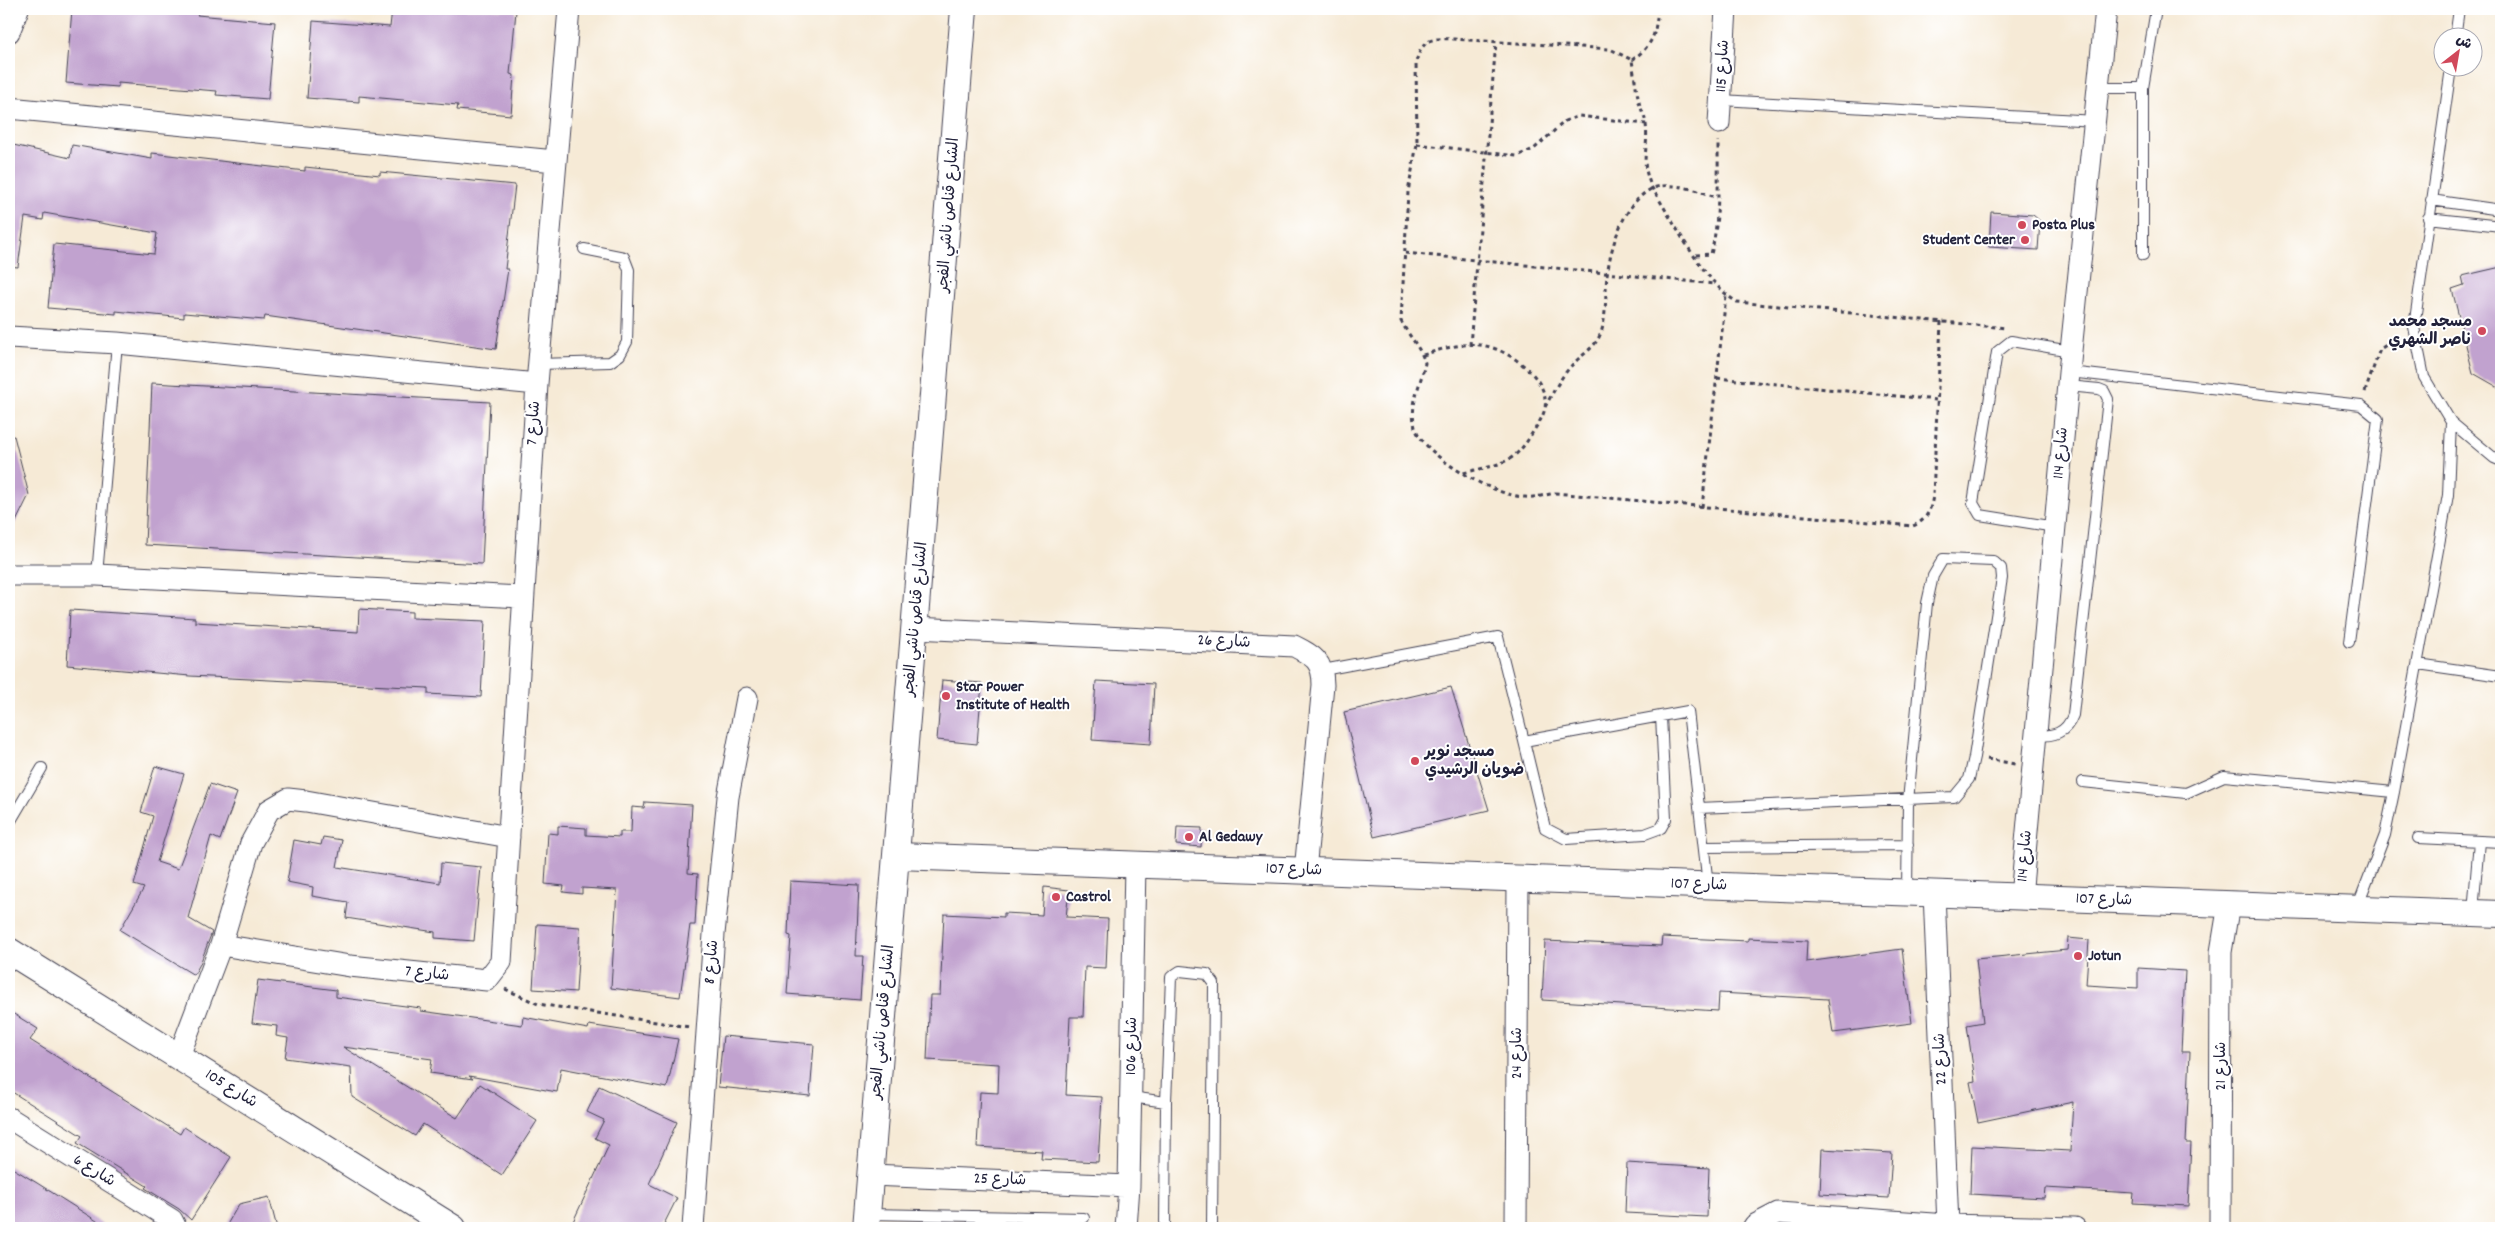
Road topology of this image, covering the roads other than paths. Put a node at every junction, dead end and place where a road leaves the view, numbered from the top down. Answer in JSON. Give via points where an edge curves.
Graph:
{"nodes":[{"id":1,"x":18,"y":9,"type":"edge"},
{"id":2,"x":569,"y":9,"type":"edge"},
{"id":3,"x":964,"y":9,"type":"edge"},
{"id":4,"x":1726,"y":9,"type":"edge"},
{"id":5,"x":2106,"y":9,"type":"edge"},
{"id":6,"x":2156,"y":9,"type":"edge"},
{"id":7,"x":2459,"y":9,"type":"edge"},
{"id":8,"x":2456,"y":28,"type":"edge"},
{"id":9,"x":9,"y":32,"type":"edge"},
{"id":10,"x":2449,"y":78,"type":"edge"},
{"id":11,"x":2098,"y":88,"type":"junction"},
{"id":12,"x":2143,"y":88,"type":"junction"},
{"id":13,"x":1721,"y":100,"type":"junction"},
{"id":14,"x":9,"y":108,"type":"edge"},
{"id":15,"x":2096,"y":121,"type":"junction"},
{"id":16,"x":1718,"y":123,"type":"road end"},
{"id":17,"x":555,"y":161,"type":"junction"},
{"id":18,"x":2431,"y":200,"type":"junction"},
{"id":19,"x":2501,"y":210,"type":"edge"},
{"id":20,"x":2428,"y":218,"type":"junction"},
{"id":21,"x":2501,"y":226,"type":"edge"},
{"id":22,"x":584,"y":249,"type":"dead end"},
{"id":23,"x":2143,"y":255,"type":"dead end"},
{"id":24,"x":9,"y":336,"type":"edge"},
{"id":25,"x":117,"y":344,"type":"junction"},
{"id":26,"x":2069,"y":369,"type":"junction"},
{"id":27,"x":537,"y":374,"type":"junction"},
{"id":28,"x":2451,"y":422,"type":"junction"},
{"id":29,"x":2501,"y":461,"type":"edge"},
{"id":30,"x":2055,"y":527,"type":"junction"},
{"id":31,"x":9,"y":575,"type":"edge"},
{"id":32,"x":97,"y":575,"type":"junction"},
{"id":33,"x":522,"y":597,"type":"junction"},
{"id":34,"x":915,"y":628,"type":"junction"},
{"id":35,"x":2349,"y":642,"type":"dead end"},
{"id":36,"x":2418,"y":664,"type":"junction"},
{"id":37,"x":1323,"y":670,"type":"junction"},
{"id":38,"x":2501,"y":676,"type":"edge"},
{"id":39,"x":747,"y":698,"type":"dead end"},
{"id":40,"x":1661,"y":716,"type":"junction"},
{"id":41,"x":2036,"y":736,"type":"junction"},
{"id":42,"x":1524,"y":741,"type":"junction"},
{"id":43,"x":42,"y":768,"type":"dead end"},
{"id":44,"x":2083,"y":782,"type":"dead end"},
{"id":45,"x":2394,"y":792,"type":"junction"},
{"id":46,"x":1908,"y":800,"type":"junction"},
{"id":47,"x":1700,"y":808,"type":"junction"},
{"id":48,"x":9,"y":824,"type":"edge"},
{"id":49,"x":509,"y":837,"type":"junction"},
{"id":50,"x":2418,"y":838,"type":"dead end"},
{"id":51,"x":2479,"y":841,"type":"junction"},
{"id":52,"x":2501,"y":842,"type":"edge"},
{"id":53,"x":1908,"y":845,"type":"junction"},
{"id":54,"x":1704,"y":847,"type":"junction"},
{"id":55,"x":897,"y":856,"type":"junction"},
{"id":56,"x":1135,"y":864,"type":"junction"},
{"id":57,"x":1305,"y":871,"type":"junction"},
{"id":58,"x":1518,"y":878,"type":"junction"},
{"id":59,"x":1708,"y":886,"type":"junction"},
{"id":60,"x":1908,"y":893,"type":"junction"},
{"id":61,"x":1934,"y":894,"type":"junction"},
{"id":62,"x":2021,"y":897,"type":"junction"},
{"id":63,"x":2229,"y":904,"type":"junction"},
{"id":64,"x":2356,"y":909,"type":"junction"},
{"id":65,"x":2473,"y":913,"type":"junction"},
{"id":66,"x":2501,"y":914,"type":"edge"},
{"id":67,"x":221,"y":945,"type":"junction"},
{"id":68,"x":9,"y":951,"type":"edge"},
{"id":69,"x":180,"y":1056,"type":"junction"},
{"id":70,"x":1131,"y":1097,"type":"junction"},
{"id":71,"x":1166,"y":1102,"type":"junction"},
{"id":72,"x":9,"y":1118,"type":"edge"},
{"id":73,"x":871,"y":1174,"type":"junction"},
{"id":74,"x":1129,"y":1186,"type":"junction"},
{"id":75,"x":1084,"y":1218,"type":"dead end"},
{"id":76,"x":867,"y":1221,"type":"edge"},
{"id":77,"x":1948,"y":1225,"type":"junction"},
{"id":78,"x":176,"y":1228,"type":"edge"},
{"id":79,"x":453,"y":1228,"type":"edge"},
{"id":80,"x":693,"y":1228,"type":"edge"},
{"id":81,"x":1126,"y":1228,"type":"edge"},
{"id":82,"x":1165,"y":1228,"type":"edge"},
{"id":83,"x":1212,"y":1228,"type":"edge"},
{"id":84,"x":1516,"y":1228,"type":"edge"},
{"id":85,"x":1753,"y":1228,"type":"edge"},
{"id":86,"x":2075,"y":1228,"type":"edge"},
{"id":87,"x":2220,"y":1228,"type":"edge"}],
"edges":[{"from":1,"to":9,"type":"street"},
{"from":2,"to":17,"type":"street","name":"شارع 7"},
{"from":3,"to":34,"type":"street","name":"الشارع قناص ناشي الفجر"},
{"from":4,"to":13,"type":"street","name":"شارع 115"},
{"from":5,"to":11,"type":"street","name":"شارع 114"},
{"from":6,"to":12,"type":"lane"},
{"from":7,"to":8,"type":"lane"},
{"from":10,"to":18,"type":"lane"},
{"from":11,"to":12,"type":"lane"},
{"from":11,"to":15,"type":"street","name":"شارع 114"},
{"from":12,"to":23,"type":"lane"},
{"from":13,"to":15,"type":"lane"},
{"from":13,"to":16,"type":"street","name":"شارع 115"},
{"from":14,"to":17,"type":"street"},
{"from":15,"to":26,"type":"street","name":"شارع 114"},
{"from":17,"to":27,"type":"street","name":"شارع 7"},
{"from":18,"to":19,"type":"lane"},
{"from":18,"to":20,"type":"lane"},
{"from":20,"to":21,"type":"lane"},
{"from":20,"to":28,"type":"lane","via":[[2414,327],[2424,376]]},
{"from":22,"to":27,"type":"lane","via":[[624,257],[629,270],[627,342],[620,355],[610,362]]},
{"from":24,"to":25,"type":"street"},
{"from":25,"to":27,"type":"street"},
{"from":25,"to":32,"type":"lane"},
{"from":26,"to":30,"type":"street","name":"شارع 114"},
{"from":26,"to":30,"type":"lane","via":[[2011,341],[1997,352],[1973,503],[1980,515]]},
{"from":26,"to":35,"type":"lane","via":[[2361,404],[2378,419]]},
{"from":26,"to":41,"type":"lane","via":[[2104,391],[2108,403],[2073,715],[2062,732]]},
{"from":27,"to":33,"type":"street","name":"شارع 7"},
{"from":28,"to":29,"type":"lane"},
{"from":28,"to":36,"type":"lane","via":[[2448,495]]},
{"from":30,"to":41,"type":"street","name":"شارع 114"},
{"from":31,"to":32,"type":"street"},
{"from":32,"to":33,"type":"street"},
{"from":33,"to":49,"type":"street","name":"شارع 7"},
{"from":34,"to":37,"type":"street","name":"شارع 26","via":[[1294,646],[1312,656]]},
{"from":34,"to":55,"type":"street","name":"الشارع قناص ناشي الفجر"},
{"from":36,"to":38,"type":"lane"},
{"from":36,"to":45,"type":"lane"},
{"from":37,"to":42,"type":"lane","via":[[1498,637]]},
{"from":37,"to":57,"type":"street"},
{"from":39,"to":80,"type":"street","name":"شارع 8","via":[[728,797]]},
{"from":40,"to":42,"type":"lane"},
{"from":40,"to":42,"type":"lane","via":[[1666,819],[1661,828],[1645,834],[1566,839],[1545,828]]},
{"from":40,"to":47,"type":"lane","via":[[1688,711]]},
{"from":41,"to":62,"type":"street","name":"شارع 114"},
{"from":43,"to":48,"type":"lane"},
{"from":44,"to":45,"type":"lane","via":[[2186,793],[2224,776]]},
{"from":45,"to":64,"type":"lane","via":[[2384,835]]},
{"from":46,"to":46,"type":"lane","via":[[1954,797],[1969,778],[2001,587],[2001,568],[1993,561],[1943,559],[1933,576],[1927,603]]},
{"from":46,"to":47,"type":"lane"},
{"from":46,"to":53,"type":"lane"},
{"from":47,"to":54,"type":"lane"},
{"from":49,"to":67,"type":"street","via":[[288,800],[269,810],[251,843]]},
{"from":49,"to":67,"type":"street","name":"شارع 7","via":[[501,962],[487,980],[350,966]]},
{"from":50,"to":51,"type":"lane"},
{"from":51,"to":52,"type":"lane"},
{"from":51,"to":65,"type":"lane"},
{"from":53,"to":54,"type":"lane"},
{"from":53,"to":60,"type":"lane"},
{"from":54,"to":59,"type":"lane"},
{"from":55,"to":56,"type":"street","name":"شارع 107"},
{"from":55,"to":73,"type":"street","name":"الشارع قناص ناشي الفجر"},
{"from":56,"to":57,"type":"street","name":"شارع 107"},
{"from":56,"to":70,"type":"street","name":"شارع 106"},
{"from":57,"to":58,"type":"street","name":"شارع 107"},
{"from":58,"to":59,"type":"street","name":"شارع 107"},
{"from":58,"to":84,"type":"street","name":"شارع 24"},
{"from":59,"to":60,"type":"street","name":"شارع 107"},
{"from":60,"to":61,"type":"street","name":"شارع 107"},
{"from":61,"to":62,"type":"street","name":"شارع 107"},
{"from":61,"to":77,"type":"street","name":"شارع 22"},
{"from":62,"to":63,"type":"street","name":"شارع 107"},
{"from":63,"to":64,"type":"street","name":"شارع 107"},
{"from":63,"to":87,"type":"street","name":"شارع 21","via":[[2222,952]]},
{"from":64,"to":65,"type":"street","name":"شارع 107"},
{"from":65,"to":66,"type":"street","name":"شارع 107"},
{"from":67,"to":69,"type":"street"},
{"from":68,"to":69,"type":"street","name":"شارع 105"},
{"from":69,"to":79,"type":"street","name":"شارع 105"},
{"from":70,"to":71,"type":"lane"},
{"from":70,"to":74,"type":"street","name":"شارع 106"},
{"from":71,"to":82,"type":"lane"},
{"from":71,"to":83,"type":"lane","via":[[1171,977],[1180,971],[1207,974],[1214,983]]},
{"from":72,"to":78,"type":"street","name":"شارع 6","via":[[172,1220]]},
{"from":73,"to":74,"type":"street","name":"شارع 25"},
{"from":73,"to":76,"type":"street","name":"الشارع قناص ناشي الفجر"},
{"from":74,"to":81,"type":"street","name":"شارع 106"},
{"from":75,"to":76,"type":"lane"},
{"from":77,"to":85,"type":"street","via":[[1778,1213]]},
{"from":77,"to":86,"type":"street"}]}
